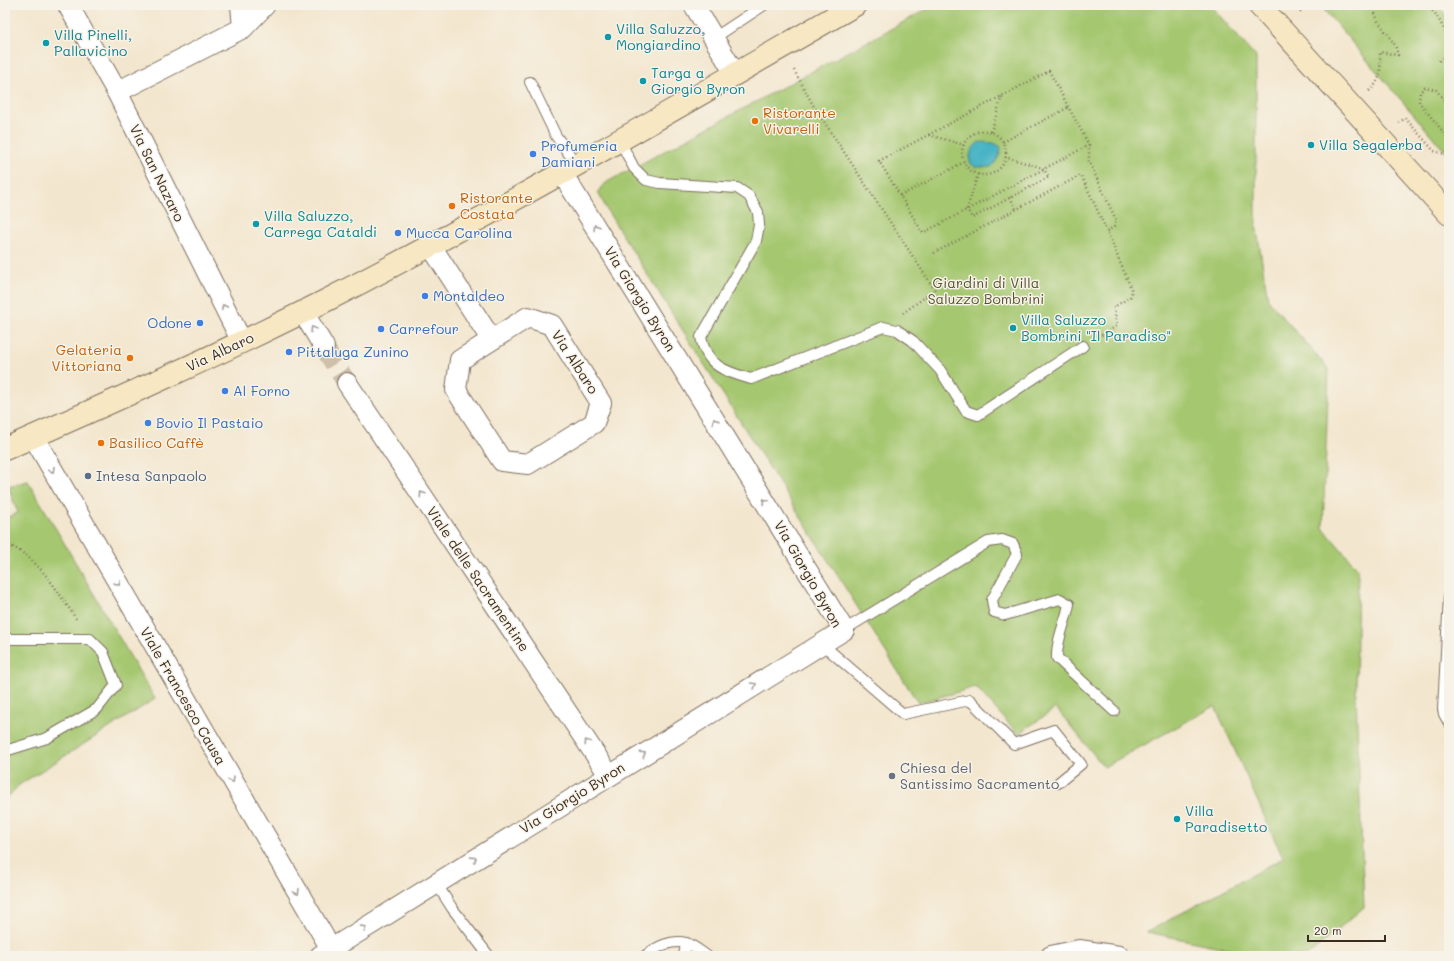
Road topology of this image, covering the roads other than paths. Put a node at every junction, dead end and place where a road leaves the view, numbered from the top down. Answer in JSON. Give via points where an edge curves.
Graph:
{"nodes":[{"id":1,"x":68,"y":5,"type":"edge"},
{"id":2,"x":241,"y":5,"type":"edge"},
{"id":3,"x":265,"y":5,"type":"edge"},
{"id":4,"x":694,"y":5,"type":"edge"},
{"id":5,"x":764,"y":5,"type":"edge"},
{"id":6,"x":855,"y":5,"type":"edge"},
{"id":7,"x":1259,"y":5,"type":"edge"},
{"id":8,"x":243,"y":28,"type":"junction"},
{"id":9,"x":714,"y":38,"type":"junction"},
{"id":10,"x":735,"y":74,"type":"junction"},
{"id":11,"x":530,"y":82,"type":"dead end"},
{"id":12,"x":117,"y":92,"type":"junction"},
{"id":13,"x":620,"y":141,"type":"junction"},
{"id":14,"x":570,"y":169,"type":"junction"},
{"id":15,"x":1449,"y":214,"type":"edge"},
{"id":16,"x":431,"y":246,"type":"junction"},
{"id":17,"x":303,"y":312,"type":"junction"},
{"id":18,"x":491,"y":339,"type":"junction"},
{"id":19,"x":242,"y":342,"type":"junction"},
{"id":20,"x":324,"y":346,"type":"tunnel mouth"},
{"id":21,"x":1083,"y":346,"type":"road end"},
{"id":22,"x":347,"y":383,"type":"tunnel mouth"},
{"id":23,"x":33,"y":436,"type":"junction"},
{"id":24,"x":5,"y":449,"type":"edge"},
{"id":25,"x":1449,"y":596,"type":"edge"},
{"id":26,"x":844,"y":630,"type":"junction"},
{"id":27,"x":5,"y":639,"type":"edge"},
{"id":28,"x":822,"y":644,"type":"junction"},
{"id":29,"x":1114,"y":712,"type":"dead end"},
{"id":30,"x":1449,"y":723,"type":"edge"},
{"id":31,"x":5,"y":751,"type":"edge"},
{"id":32,"x":609,"y":775,"type":"junction"},
{"id":33,"x":1058,"y":783,"type":"dead end"},
{"id":34,"x":436,"y":883,"type":"junction"},
{"id":35,"x":686,"y":943,"type":"junction"},
{"id":36,"x":331,"y":954,"type":"edge"},
{"id":37,"x":489,"y":956,"type":"edge"},
{"id":38,"x":645,"y":956,"type":"edge"},
{"id":39,"x":684,"y":956,"type":"edge"},
{"id":40,"x":707,"y":956,"type":"edge"},
{"id":41,"x":1051,"y":956,"type":"edge"},
{"id":42,"x":1119,"y":956,"type":"edge"}],
"edges":[{"from":1,"to":12,"type":"street","name":"Via San Nazaro"},
{"from":2,"to":8,"type":"street"},
{"from":3,"to":8,"type":"street"},
{"from":4,"to":9,"type":"street"},
{"from":5,"to":9,"type":"lane"},
{"from":6,"to":10,"type":"main road","name":"Via Albaro"},
{"from":7,"to":15,"type":"main road"},
{"from":8,"to":12,"type":"street"},
{"from":9,"to":10,"type":"street"},
{"from":10,"to":13,"type":"main road","name":"Via Albaro"},
{"from":11,"to":14,"type":"lane"},
{"from":19,"to":12,"type":"street","name":"Via San Nazaro","one_way":true},
{"from":13,"to":14,"type":"main road","name":"Via Albaro"},
{"from":13,"to":21,"type":"lane","via":[[634,168],[646,180],[737,188],[749,196],[758,212],[756,241],[702,337],[704,350],[714,364],[730,373],[751,379],[883,327],[897,330],[913,341],[940,370],[966,411],[978,415]]},
{"from":14,"to":16,"type":"main road","name":"Via Albaro"},
{"from":26,"to":14,"type":"street","name":"Via Giorgio Byron","one_way":true},
{"from":16,"to":17,"type":"main road","name":"Via Albaro"},
{"from":16,"to":18,"type":"street"},
{"from":17,"to":19,"type":"main road","name":"Via Albaro"},
{"from":20,"to":17,"type":"street","one_way":true},
{"from":18,"to":18,"type":"street","name":"Via Albaro","via":[[528,317],[552,326],[601,403],[594,423],[528,464],[502,461],[456,390],[460,360]]},
{"from":19,"to":23,"type":"main road","name":"Via Albaro"},
{"from":32,"to":22,"type":"street","name":"Viale delle Sacramentine","one_way":true},
{"from":23,"to":24,"type":"main road","name":"Via Albaro"},
{"from":23,"to":36,"type":"street","name":"Viale Francesco Causa","one_way":true},
{"from":25,"to":30,"type":"lane","via":[[1443,708]]},
{"from":26,"to":28,"type":"street","name":"Via Giorgio Byron"},
{"from":26,"to":29,"type":"lane","via":[[988,542],[1002,540],[1013,544],[1017,554],[992,600],[994,612],[1006,615],[1060,599],[1069,604],[1056,650],[1057,658]]},
{"from":27,"to":31,"type":"lane","via":[[90,639],[103,652],[116,685],[97,709],[47,738]]},
{"from":32,"to":28,"type":"street","name":"Via Giorgio Byron","one_way":true},
{"from":28,"to":33,"type":"lane","via":[[903,714],[970,700],[1014,744],[1054,730],[1081,764]]},
{"from":34,"to":32,"type":"street","name":"Via Giorgio Byron","one_way":true},
{"from":36,"to":34,"type":"street","name":"Via Giorgio Byron","one_way":true},
{"from":34,"to":37,"type":"lane"},
{"from":35,"to":38,"type":"lane","via":[[671,942]]},
{"from":35,"to":39,"type":"lane"},
{"from":35,"to":40,"type":"lane"},
{"from":41,"to":42,"type":"street","via":[[1079,950]]}]}
